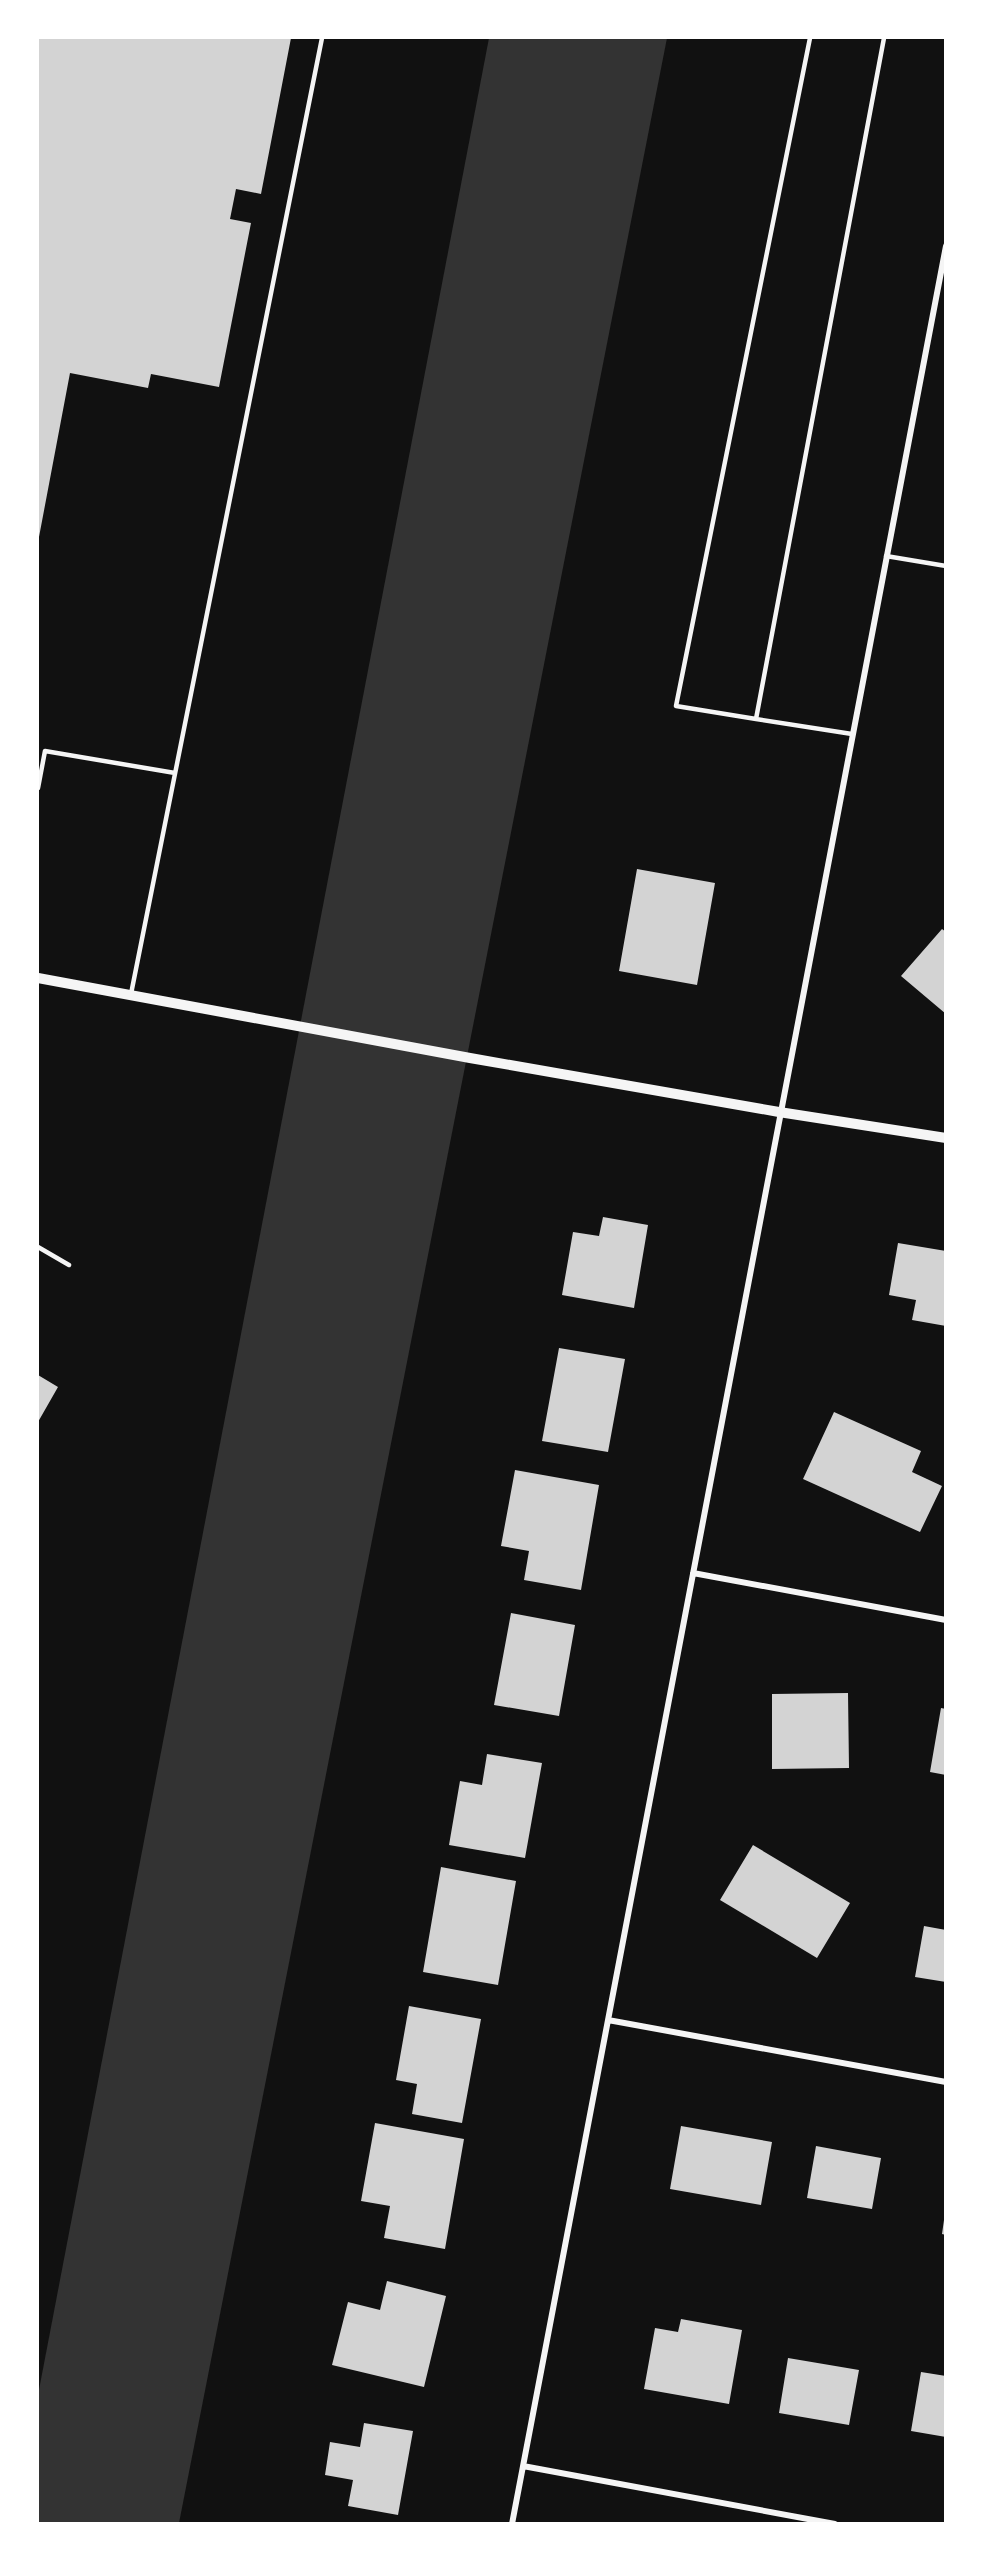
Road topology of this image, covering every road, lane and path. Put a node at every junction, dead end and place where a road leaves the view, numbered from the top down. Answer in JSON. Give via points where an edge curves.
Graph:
{"nodes":[{"id":1,"x":322,"y":38,"type":"edge"},
{"id":2,"x":810,"y":38,"type":"edge"},
{"id":3,"x":884,"y":38,"type":"edge"},
{"id":4,"x":945,"y":246,"type":"edge"},
{"id":5,"x":944,"y":259,"type":"edge"},
{"id":6,"x":886,"y":556,"type":"junction"},
{"id":7,"x":945,"y":566,"type":"edge"},
{"id":8,"x":756,"y":719,"type":"junction"},
{"id":9,"x":852,"y":734,"type":"junction"},
{"id":10,"x":175,"y":773,"type":"junction"},
{"id":11,"x":38,"y":788,"type":"edge"},
{"id":12,"x":38,"y":978,"type":"edge"},
{"id":13,"x":131,"y":995,"type":"junction"},
{"id":14,"x":779,"y":1112,"type":"junction"},
{"id":15,"x":945,"y":1138,"type":"edge"},
{"id":16,"x":38,"y":1247,"type":"edge"},
{"id":17,"x":69,"y":1265,"type":"dead end"},
{"id":18,"x":693,"y":1573,"type":"junction"},
{"id":19,"x":945,"y":1620,"type":"edge"},
{"id":20,"x":608,"y":2020,"type":"junction"},
{"id":21,"x":945,"y":2082,"type":"edge"},
{"id":22,"x":523,"y":2466,"type":"junction"},
{"id":23,"x":512,"y":2523,"type":"edge"},
{"id":24,"x":835,"y":2523,"type":"edge"}],
"edges":[{"from":1,"to":10,"type":"lane"},
{"from":2,"to":8,"type":"lane","via":[[676,706]]},
{"from":3,"to":8,"type":"lane"},
{"from":4,"to":5,"type":"street"},
{"from":5,"to":6,"type":"street"},
{"from":6,"to":7,"type":"lane"},
{"from":6,"to":9,"type":"street"},
{"from":8,"to":9,"type":"lane"},
{"from":9,"to":14,"type":"street"},
{"from":10,"to":11,"type":"lane","via":[[45,751]]},
{"from":10,"to":13,"type":"lane"},
{"from":12,"to":13,"type":"street"},
{"from":13,"to":14,"type":"street"},
{"from":14,"to":15,"type":"street"},
{"from":14,"to":18,"type":"street"},
{"from":16,"to":17,"type":"lane"},
{"from":18,"to":19,"type":"street"},
{"from":18,"to":20,"type":"street"},
{"from":20,"to":21,"type":"street"},
{"from":20,"to":22,"type":"street"},
{"from":22,"to":23,"type":"street"},
{"from":22,"to":24,"type":"street"}]}
